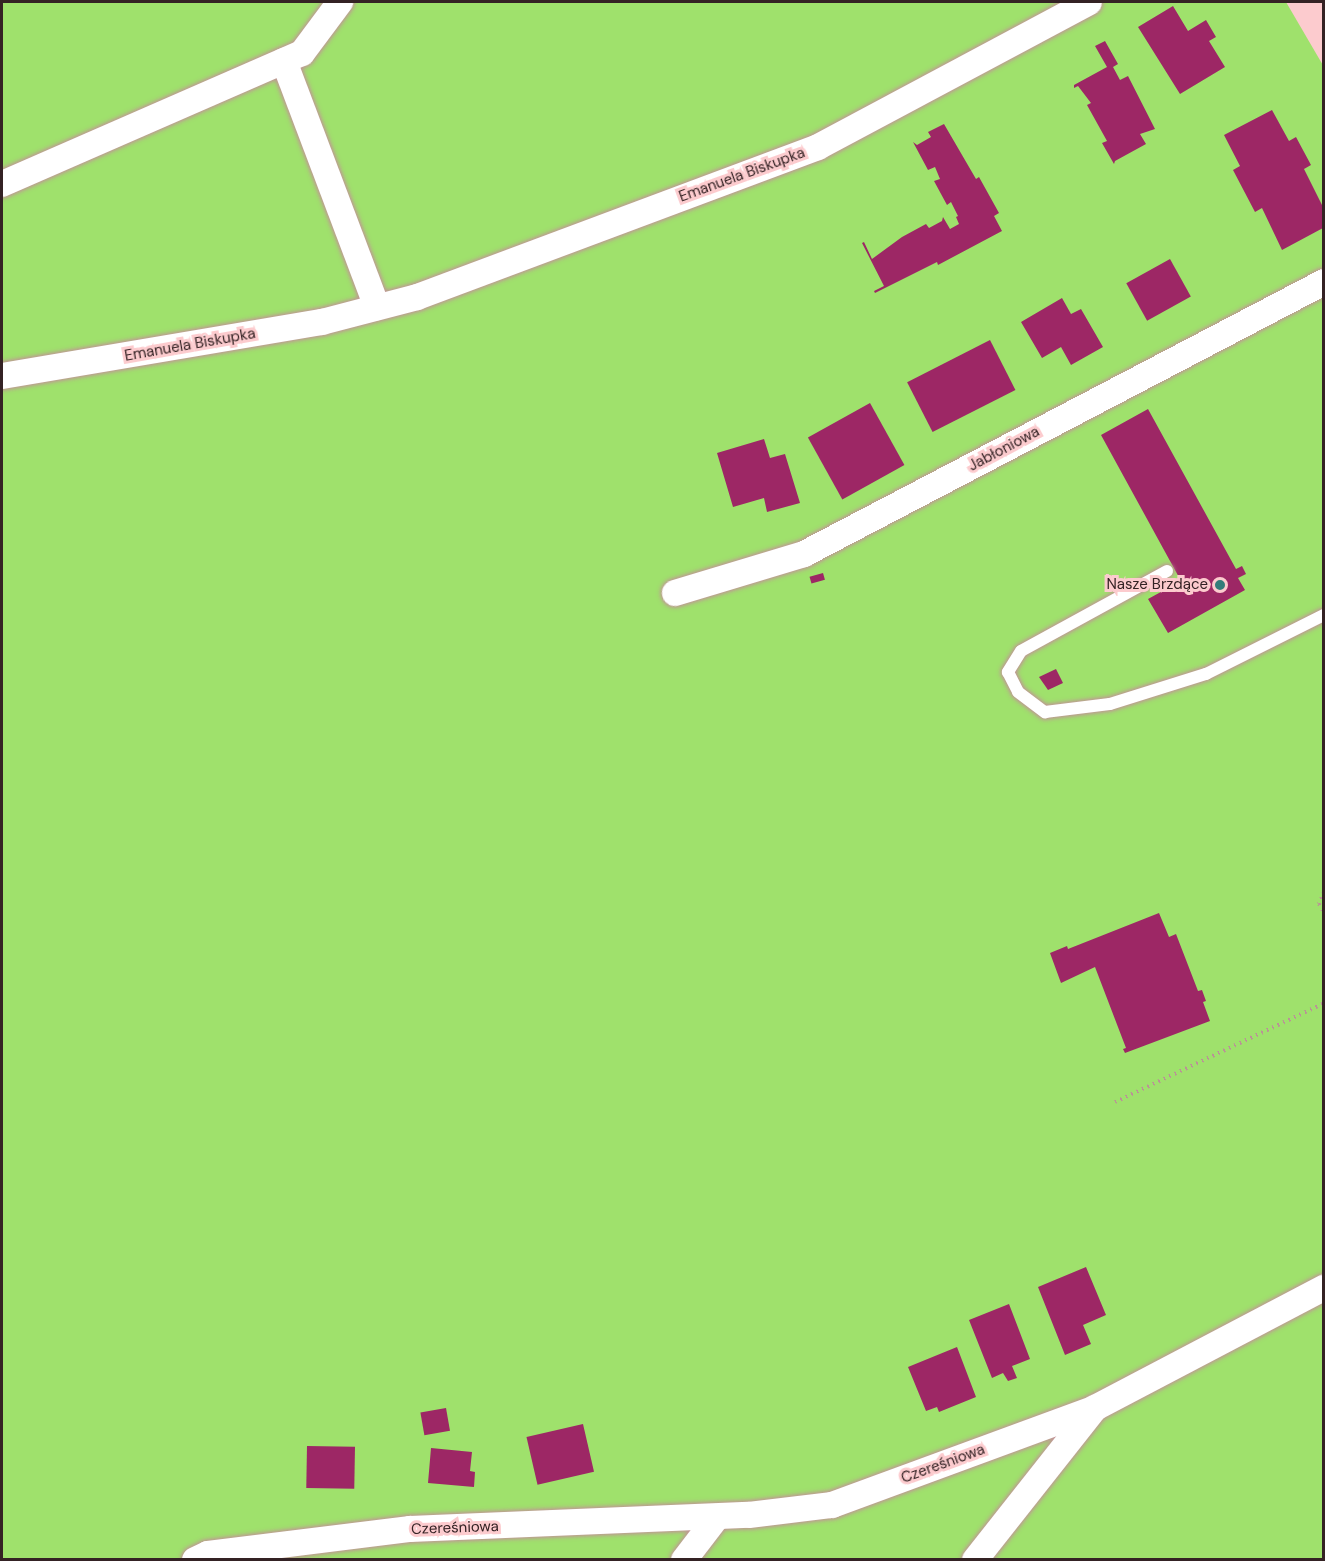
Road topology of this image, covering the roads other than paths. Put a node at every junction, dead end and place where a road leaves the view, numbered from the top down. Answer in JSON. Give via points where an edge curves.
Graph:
{"nodes":[{"id":1,"x":340,"y":2,"type":"edge"},
{"id":2,"x":1089,"y":2,"type":"edge"},
{"id":3,"x":284,"y":61,"type":"junction"},
{"id":4,"x":2,"y":184,"type":"edge"},
{"id":5,"x":1323,"y":282,"type":"edge"},
{"id":6,"x":377,"y":307,"type":"junction"},
{"id":7,"x":2,"y":376,"type":"edge"},
{"id":8,"x":1167,"y":571,"type":"dead end"},
{"id":9,"x":675,"y":593,"type":"dead end"},
{"id":10,"x":1323,"y":615,"type":"edge"},
{"id":11,"x":1323,"y":1288,"type":"edge"},
{"id":12,"x":1095,"y":1408,"type":"junction"},
{"id":13,"x":717,"y":1517,"type":"junction"},
{"id":14,"x":195,"y":1560,"type":"edge"},
{"id":15,"x":684,"y":1560,"type":"edge"},
{"id":16,"x":975,"y":1560,"type":"edge"}],
"edges":[{"from":1,"to":3,"type":"street","via":[[302,53]]},
{"from":2,"to":6,"type":"street","name":"Emanuela Biskupka","via":[[818,147],[417,297]]},
{"from":3,"to":4,"type":"street"},
{"from":3,"to":6,"type":"street"},
{"from":5,"to":9,"type":"street","name":"Jabłoniowa","via":[[804,554]]},
{"from":6,"to":7,"type":"street","name":"Emanuela Biskupka","via":[[322,322]]},
{"from":8,"to":10,"type":"lane","via":[[1021,651],[1008,672],[1018,692],[1045,712],[1110,704],[1206,674]]},
{"from":11,"to":12,"type":"street","name":"Czereśniowa"},
{"from":12,"to":13,"type":"street","name":"Czereśniowa","via":[[832,1505]]},
{"from":12,"to":16,"type":"street","name":"Czereśniowa"},
{"from":13,"to":14,"type":"street","name":"Czereśniowa","via":[[410,1529],[208,1554]]},
{"from":13,"to":15,"type":"street"}]}
